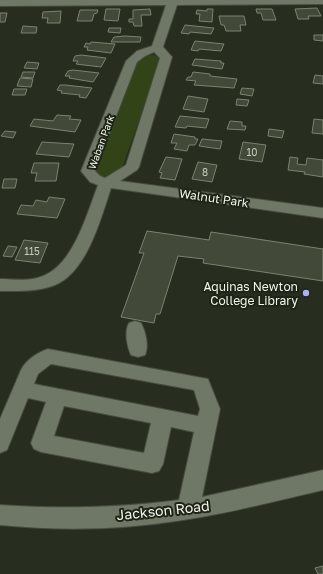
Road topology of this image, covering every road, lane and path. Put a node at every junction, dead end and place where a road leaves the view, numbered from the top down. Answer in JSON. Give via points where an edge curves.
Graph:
{"nodes":[{"id":1,"x":84,"y":1,"type":"edge"},
{"id":2,"x":173,"y":1,"type":"edge"},
{"id":3,"x":322,"y":2,"type":"edge"},
{"id":4,"x":0,"y":3,"type":"edge"},
{"id":5,"x":157,"y":48,"type":"junction"},
{"id":6,"x":106,"y":183,"type":"junction"},
{"id":7,"x":323,"y":213,"type":"edge"},
{"id":8,"x":0,"y":285,"type":"edge"},
{"id":9,"x":135,"y":328,"type":"dead end"},
{"id":10,"x":138,"y":350,"type":"dead end"},
{"id":11,"x":22,"y":389,"type":"junction"},
{"id":12,"x":58,"y":396,"type":"junction"},
{"id":13,"x":163,"y":417,"type":"junction"},
{"id":14,"x":206,"y":426,"type":"junction"},
{"id":15,"x":0,"y":444,"type":"edge"},
{"id":16,"x":323,"y":480,"type":"edge"},
{"id":17,"x":189,"y":508,"type":"junction"},
{"id":18,"x":0,"y":515,"type":"edge"}],
"edges":[{"from":1,"to":2,"type":"street"},
{"from":1,"to":4,"type":"street"},
{"from":2,"to":3,"type":"street"},
{"from":2,"to":5,"type":"street"},
{"from":5,"to":6,"type":"street","name":"Waban Park","via":[[166,57],[132,167]]},
{"from":5,"to":6,"type":"street","name":"Waban Park","via":[[138,54],[132,61],[88,171],[94,179]]},
{"from":6,"to":7,"type":"street","name":"Walnut Park"},
{"from":6,"to":8,"type":"street","via":[[78,253],[66,269],[52,280],[35,285]]},
{"from":9,"to":10,"type":"street"},
{"from":11,"to":12,"type":"street"},
{"from":11,"to":14,"type":"street","via":[[30,370],[48,356],[201,384],[210,409]]},
{"from":11,"to":15,"type":"street"},
{"from":12,"to":13,"type":"street"},
{"from":12,"to":13,"type":"street","via":[[41,443],[152,464]]},
{"from":13,"to":14,"type":"street"},
{"from":14,"to":17,"type":"street"},
{"from":16,"to":17,"type":"street","name":"Jackson Road","via":[[214,505]]},
{"from":17,"to":18,"type":"street","name":"Jackson Road","via":[[80,518]]}]}
